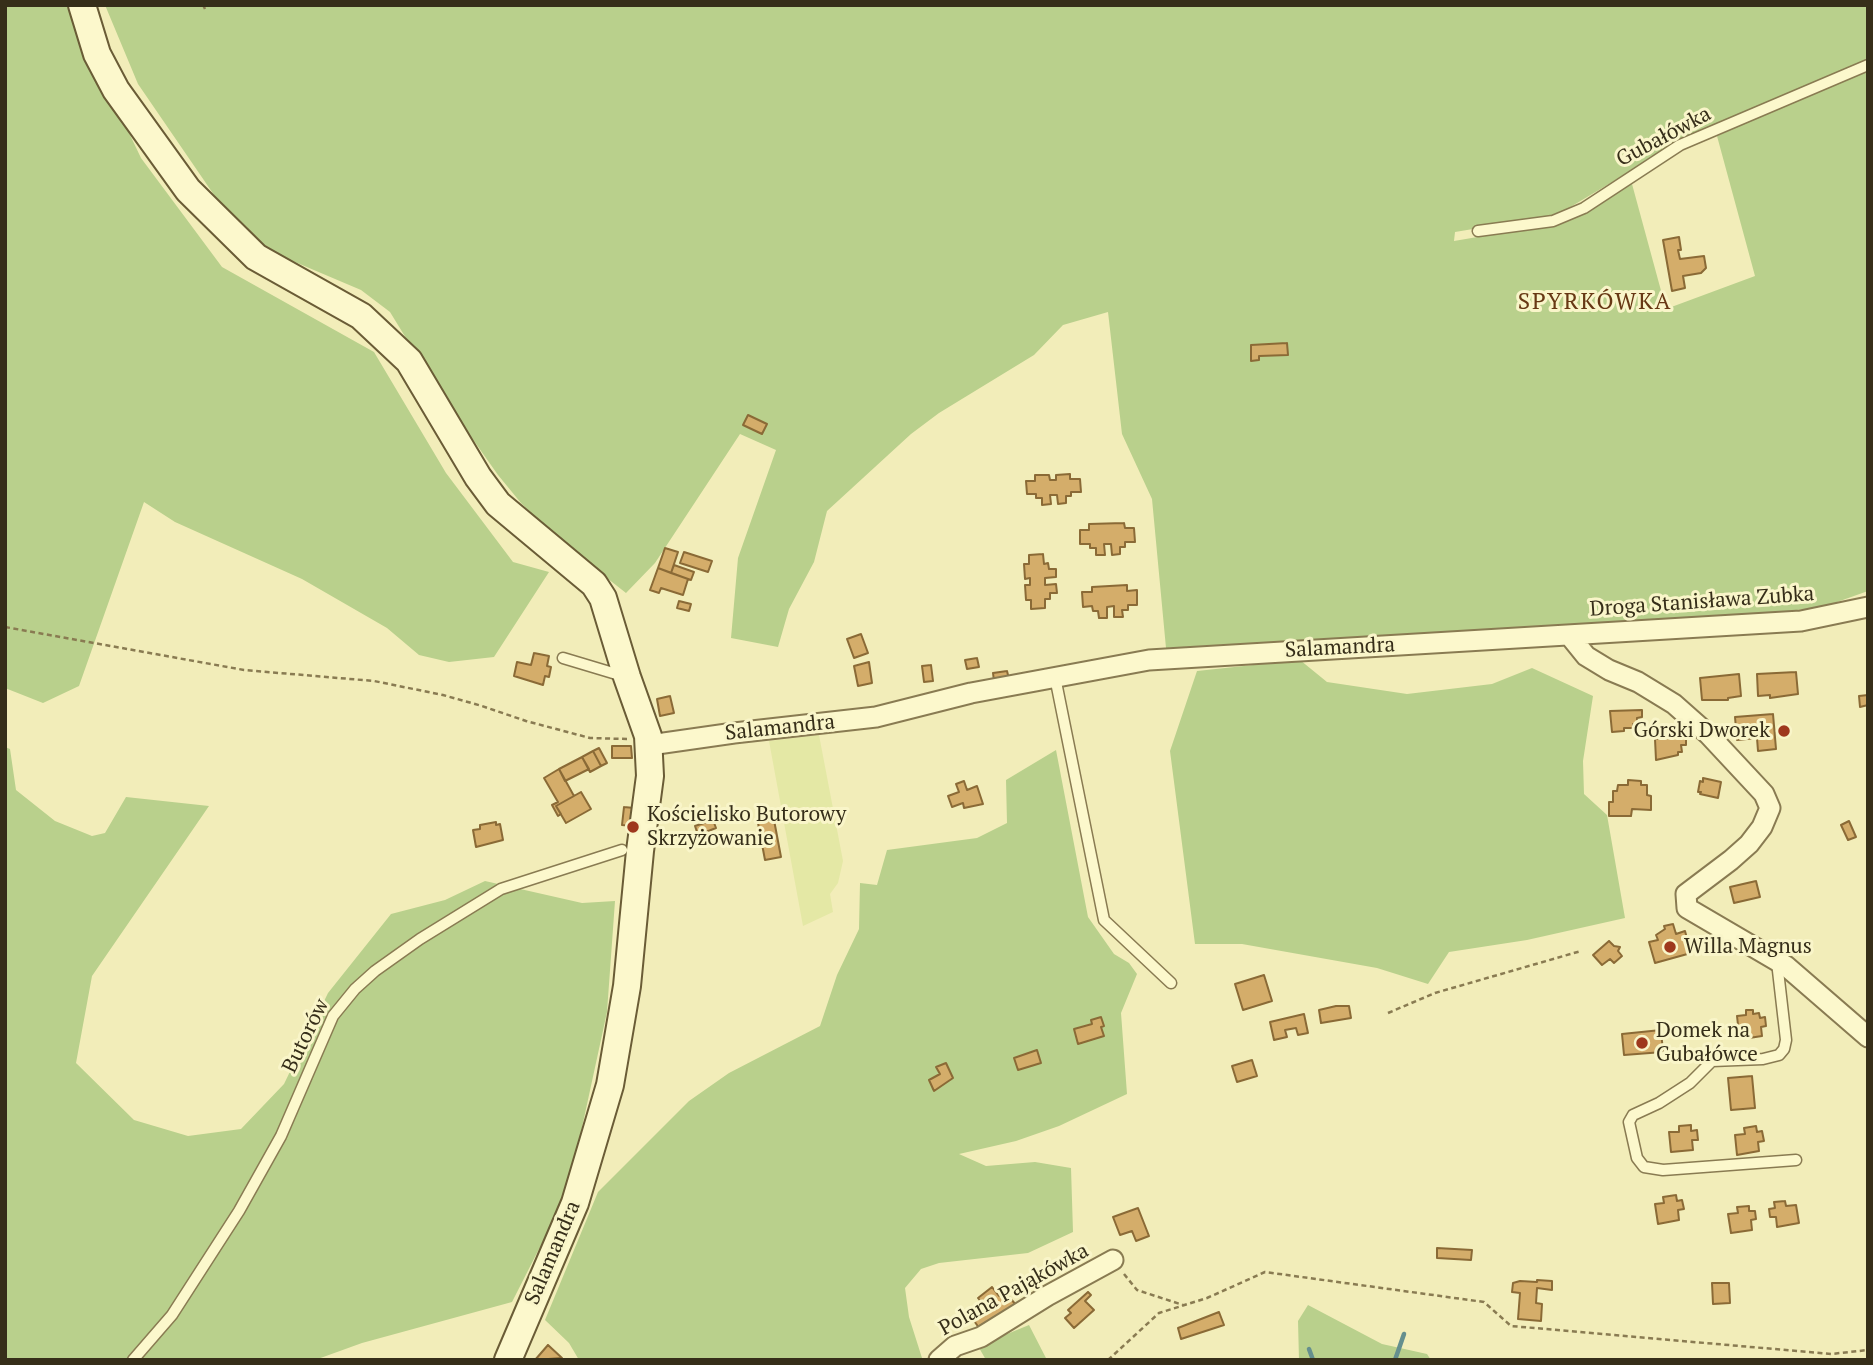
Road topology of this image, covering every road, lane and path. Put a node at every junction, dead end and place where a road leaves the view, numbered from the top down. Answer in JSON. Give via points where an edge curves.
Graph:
{"nodes":[{"id":1,"x":82,"y":5,"type":"edge"},
{"id":2,"x":1868,"y":65,"type":"edge"},
{"id":3,"x":1478,"y":231,"type":"dead end"},
{"id":4,"x":1868,"y":607,"type":"edge"},
{"id":5,"x":5,"y":627,"type":"edge"},
{"id":6,"x":1569,"y":635,"type":"junction"},
{"id":7,"x":1540,"y":637,"type":"joint"},
{"id":8,"x":563,"y":658,"type":"dead end"},
{"id":9,"x":626,"y":677,"type":"junction"},
{"id":10,"x":1055,"y":677,"type":"junction"},
{"id":11,"x":649,"y":741,"type":"junction"},
{"id":12,"x":630,"y":850,"type":"junction"},
{"id":13,"x":1581,"y":951,"type":"dead end"},
{"id":14,"x":1777,"y":962,"type":"junction"},
{"id":15,"x":1171,"y":983,"type":"dead end"},
{"id":16,"x":1388,"y":1013,"type":"dead end"},
{"id":17,"x":1868,"y":1037,"type":"edge"},
{"id":18,"x":1796,"y":1160,"type":"dead end"},
{"id":19,"x":1113,"y":1260,"type":"joint"},
{"id":20,"x":1184,"y":1305,"type":"junction"},
{"id":21,"x":1868,"y":1350,"type":"edge"},
{"id":22,"x":133,"y":1360,"type":"edge"},
{"id":23,"x":508,"y":1360,"type":"edge"},
{"id":24,"x":939,"y":1360,"type":"edge"},
{"id":25,"x":1108,"y":1360,"type":"edge"}],
"edges":[{"from":1,"to":9,"type":"street","via":[[97,54],[116,90],[187,190],[256,257],[361,316],[409,361],[498,504],[594,584],[603,597]]},
{"from":2,"to":3,"type":"lane","name":"Gubałówka","via":[[1680,145],[1584,208],[1553,221]]},
{"from":4,"to":6,"type":"street","name":"Droga Stanisława Zubka","via":[[1801,621]]},
{"from":5,"to":11,"type":"path","via":[[244,670],[374,681],[590,738]]},
{"from":6,"to":7,"type":"street","name":"Droga Stanisława Zubka"},
{"from":6,"to":14,"type":"street","via":[[1586,656],[1674,704],[1765,794],[1770,808],[1762,827],[1731,860],[1686,894],[1687,908]]},
{"from":7,"to":10,"type":"street","name":"Salamandra","via":[[1149,660]]},
{"from":8,"to":9,"type":"lane"},
{"from":9,"to":11,"type":"street"},
{"from":10,"to":11,"type":"street","name":"Salamandra","via":[[876,717]]},
{"from":10,"to":15,"type":"lane","via":[[1104,920]]},
{"from":11,"to":12,"type":"street","name":"Salamandra","via":[[650,776]]},
{"from":12,"to":22,"type":"lane","name":"Butorów","via":[[500,889],[420,939],[349,996],[333,1016],[281,1136],[239,1211],[172,1315]]},
{"from":12,"to":23,"type":"street","name":"Salamandra","via":[[627,986],[610,1085],[575,1203]]},
{"from":13,"to":16,"type":"path","via":[[1435,993]]},
{"from":14,"to":17,"type":"street"},
{"from":14,"to":18,"type":"lane","via":[[1786,1040],[1779,1055],[1713,1061],[1690,1083],[1633,1115],[1629,1122],[1637,1158],[1644,1167],[1663,1170]]},
{"from":19,"to":20,"type":"path","via":[[1137,1290]]},
{"from":19,"to":24,"type":"street","name":"Polana Pająkówka","via":[[981,1337],[955,1346]]},
{"from":20,"to":21,"type":"path","via":[[1265,1272],[1484,1302],[1511,1325],[1830,1354]]},
{"from":20,"to":25,"type":"path","via":[[1159,1313]]}]}
